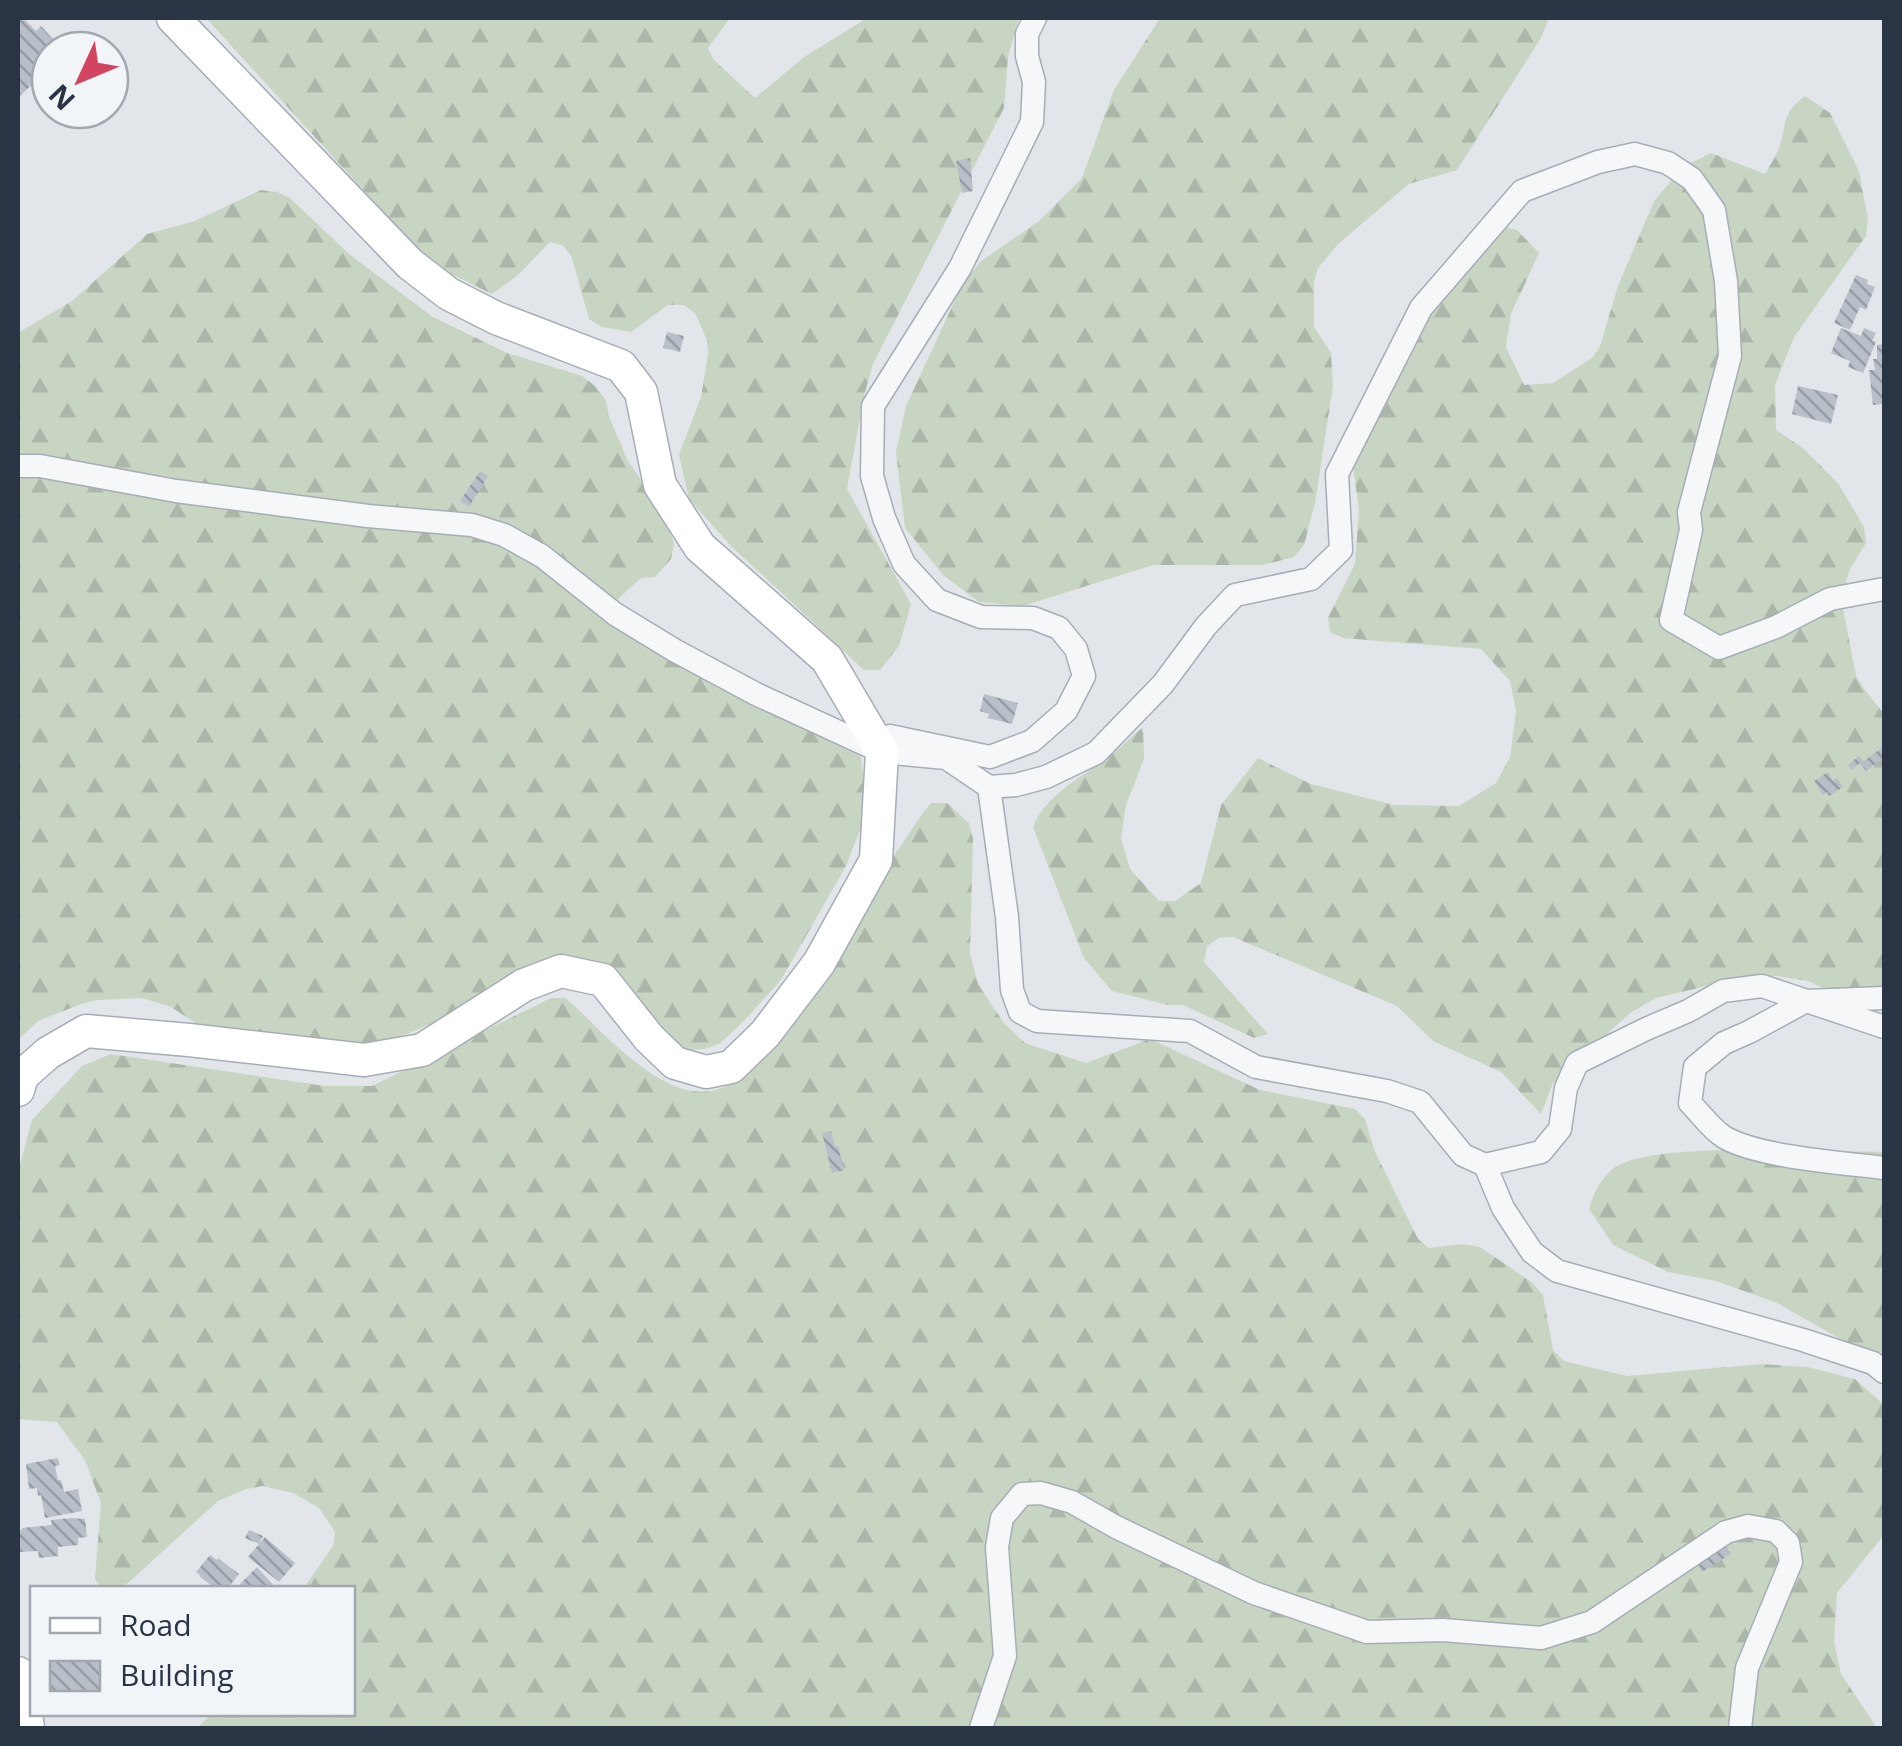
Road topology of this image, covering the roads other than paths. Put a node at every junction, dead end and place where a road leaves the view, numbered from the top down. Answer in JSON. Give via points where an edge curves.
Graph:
{"nodes":[{"id":1,"x":173,"y":18,"type":"edge"},
{"id":2,"x":1036,"y":18,"type":"edge"},
{"id":3,"x":18,"y":466,"type":"edge"},
{"id":4,"x":1884,"y":589,"type":"edge"},
{"id":5,"x":882,"y":752,"type":"junction"},
{"id":6,"x":989,"y":787,"type":"junction"},
{"id":7,"x":1884,"y":998,"type":"edge"},
{"id":8,"x":1806,"y":1001,"type":"junction"},
{"id":9,"x":1884,"y":1027,"type":"edge"},
{"id":10,"x":18,"y":1090,"type":"edge"},
{"id":11,"x":1485,"y":1165,"type":"junction"},
{"id":12,"x":1884,"y":1168,"type":"edge"},
{"id":13,"x":1884,"y":1372,"type":"edge"},
{"id":14,"x":18,"y":1673,"type":"edge"},
{"id":15,"x":28,"y":1728,"type":"edge"},
{"id":16,"x":981,"y":1728,"type":"edge"},
{"id":17,"x":1740,"y":1728,"type":"edge"}],
"edges":[{"from":1,"to":5,"type":"street","via":[[410,264],[496,318],[621,366],[641,392],[660,485],[700,547],[827,659]]},
{"from":2,"to":5,"type":"street","via":[[1027,34],[1032,122],[960,268],[873,406],[872,476],[904,564],[937,600],[981,617],[1033,618],[1059,628],[1076,649],[1084,676],[1066,711],[1032,741],[1004,752],[990,757],[890,736]]},
{"from":3,"to":5,"type":"street","via":[[472,525],[504,535],[674,650]]},
{"from":4,"to":6,"type":"street","via":[[1830,600],[1719,648],[1671,620],[1692,530],[1689,512],[1730,356],[1726,281],[1714,210],[1692,178],[1635,154],[1616,158],[1522,191],[1421,308],[1337,474],[1341,550],[1311,579],[1235,595],[1096,753],[1046,776]]},
{"from":5,"to":6,"type":"street","via":[[946,758]]},
{"from":5,"to":10,"type":"street","via":[[876,860],[819,963],[731,1068],[706,1072],[675,1063],[602,980],[561,972],[524,985],[422,1050],[364,1060],[86,1031],[48,1053],[22,1076]]},
{"from":6,"to":11,"type":"street","via":[[1020,1012],[1036,1021],[1190,1032],[1256,1068],[1420,1102],[1463,1156]]},
{"from":7,"to":8,"type":"street"},
{"from":8,"to":9,"type":"street"},
{"from":8,"to":11,"type":"street","via":[[1762,986],[1723,990],[1646,1028],[1578,1063],[1560,1129],[1541,1152]]},
{"from":8,"to":12,"type":"street","via":[[1724,1043],[1695,1067],[1690,1104],[1722,1136],[1739,1143]]},
{"from":11,"to":13,"type":"street","via":[[1532,1252],[1557,1271],[1803,1340]]},
{"from":14,"to":15,"type":"street"},
{"from":16,"to":17,"type":"street","via":[[1005,1656],[997,1547],[1002,1518],[1022,1494],[1041,1492],[1254,1592],[1368,1632],[1541,1638],[1592,1622],[1726,1532],[1748,1526],[1776,1532],[1788,1543],[1791,1562],[1747,1668]]}]}
